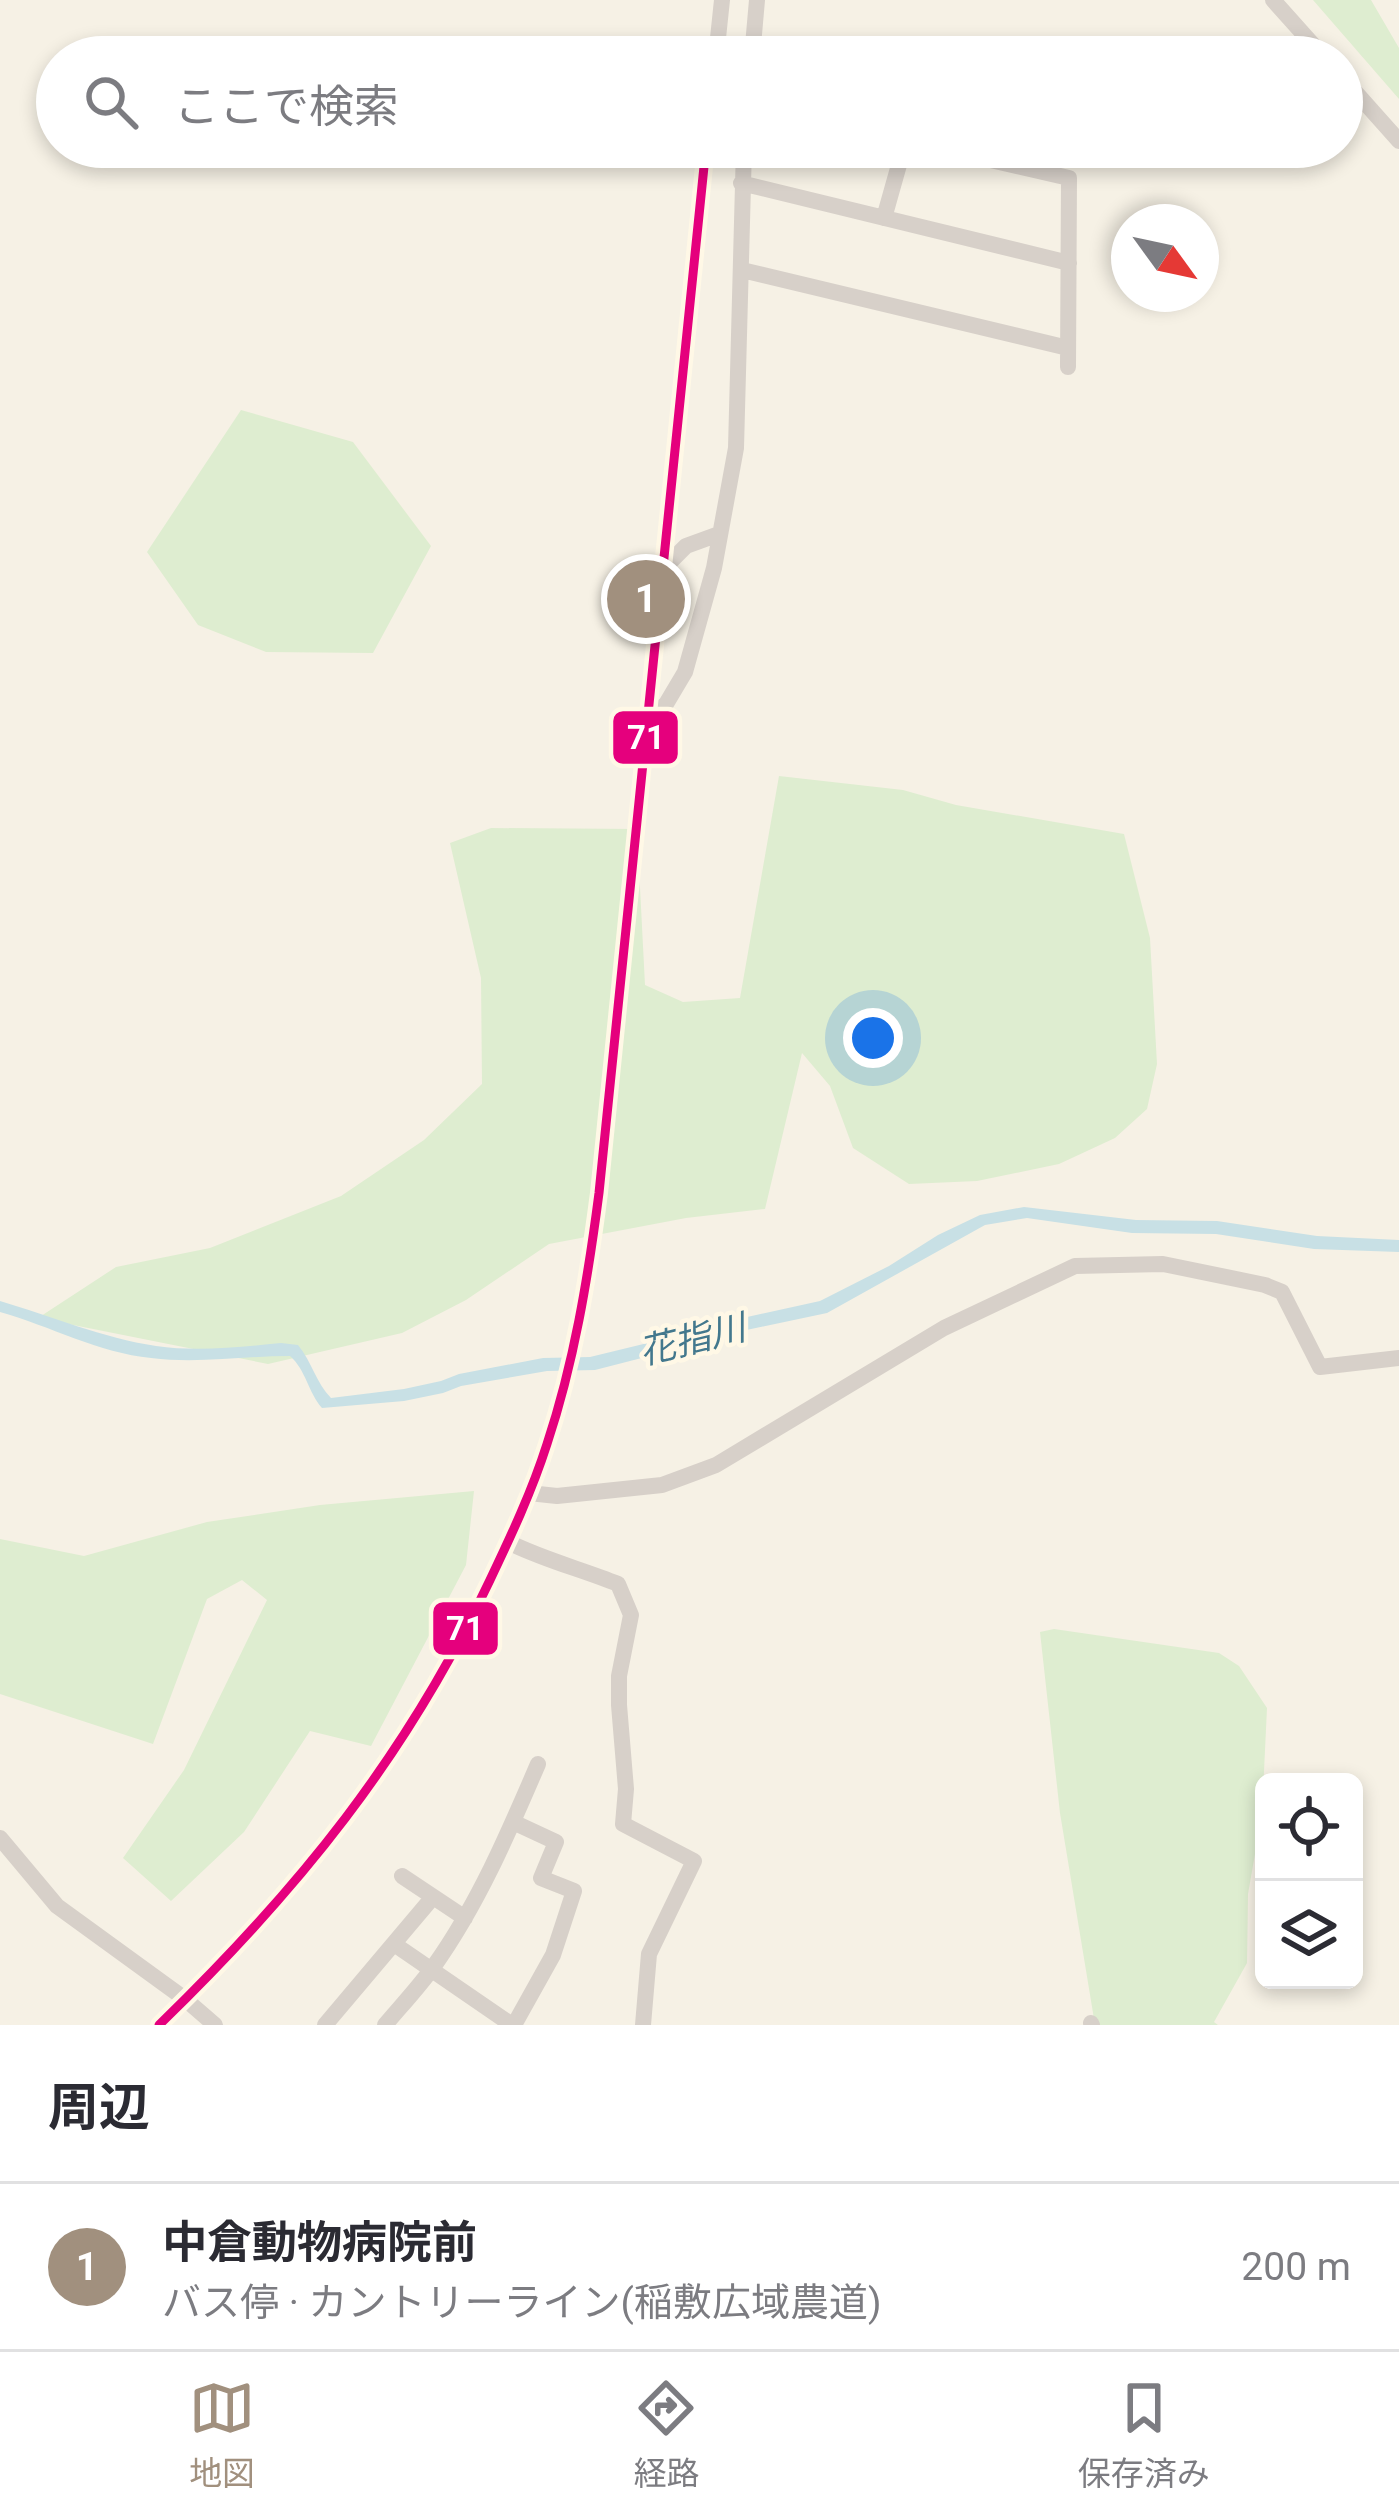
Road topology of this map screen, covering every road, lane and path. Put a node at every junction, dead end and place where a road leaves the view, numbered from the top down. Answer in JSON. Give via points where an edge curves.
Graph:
{"nodes":[{"id":1,"x":722,"y":0,"type":"edge"},
{"id":2,"x":757,"y":0,"type":"edge"},
{"id":3,"x":1273,"y":0,"type":"edge"},
{"id":4,"x":719,"y":36,"type":"edge"},
{"id":5,"x":754,"y":36,"type":"edge"},
{"id":6,"x":1305,"y":36,"type":"edge"},
{"id":7,"x":1363,"y":101,"type":"edge"},
{"id":8,"x":1399,"y":141,"type":"edge"},
{"id":9,"x":704,"y":168,"type":"edge"},
{"id":10,"x":742,"y":168,"type":"edge"},
{"id":11,"x":898,"y":168,"type":"edge"},
{"id":12,"x":1025,"y":168,"type":"edge"},
{"id":13,"x":741,"y":183,"type":"junction"},
{"id":14,"x":884,"y":218,"type":"junction"},
{"id":15,"x":1069,"y":262,"type":"junction"},
{"id":16,"x":742,"y":270,"type":"junction"},
{"id":17,"x":719,"y":534,"type":"junction"},
{"id":18,"x":662,"y":570,"type":"junction"},
{"id":19,"x":648,"y":718,"type":"junction"},
{"id":20,"x":1399,"y":1358,"type":"edge"},
{"id":21,"x":529,"y":1493,"type":"junction"},
{"id":22,"x":508,"y":1542,"type":"junction"},
{"id":23,"x":538,"y":1764,"type":"dead end"},
{"id":24,"x":513,"y":1822,"type":"junction"},
{"id":25,"x":0,"y":1838,"type":"edge"},
{"id":26,"x":402,"y":1876,"type":"dead end"},
{"id":27,"x":433,"y":1897,"type":"junction"},
{"id":28,"x":465,"y":1918,"type":"junction"},
{"id":29,"x":394,"y":1944,"type":"junction"},
{"id":30,"x":432,"y":1969,"type":"junction"},
{"id":31,"x":185,"y":1999,"type":"junction"},
{"id":32,"x":159,"y":2025,"type":"edge"},
{"id":33,"x":215,"y":2025,"type":"edge"},
{"id":34,"x":325,"y":2025,"type":"edge"},
{"id":35,"x":385,"y":2025,"type":"edge"},
{"id":36,"x":513,"y":2025,"type":"edge"},
{"id":37,"x":643,"y":2025,"type":"edge"}],
"edges":[{"from":1,"to":4,"type":"street"},
{"from":2,"to":5,"type":"street"},
{"from":3,"to":6,"type":"street"},
{"from":7,"to":8,"type":"street"},
{"from":9,"to":18,"type":"street"},
{"from":10,"to":13,"type":"street"},
{"from":11,"to":14,"type":"street"},
{"from":12,"to":15,"type":"street","via":[[1069,178]]},
{"from":13,"to":14,"type":"street"},
{"from":13,"to":16,"type":"street"},
{"from":14,"to":15,"type":"street"},
{"from":15,"to":16,"type":"street","via":[[1068,358]]},
{"from":16,"to":17,"type":"street","via":[[736,448]]},
{"from":17,"to":18,"type":"street","via":[[686,546]]},
{"from":17,"to":19,"type":"street","via":[[685,672]]},
{"from":18,"to":19,"type":"street"},
{"from":19,"to":21,"type":"street","via":[[589,1271],[562,1396]]},
{"from":20,"to":21,"type":"street","via":[[1320,1367],[1282,1292],[1264,1285],[1163,1264],[1075,1266],[944,1328],[716,1465],[662,1485]]},
{"from":21,"to":22,"type":"street"},
{"from":22,"to":31,"type":"street","via":[[447,1668],[388,1760],[312,1863]]},
{"from":22,"to":37,"type":"street","via":[[618,1584],[631,1615],[619,1676],[623,1824],[694,1862],[649,1954]]},
{"from":23,"to":24,"type":"street"},
{"from":24,"to":28,"type":"street"},
{"from":24,"to":36,"type":"street","via":[[556,1842],[541,1878],[574,1891],[553,1955]]},
{"from":25,"to":31,"type":"street","via":[[57,1906]]},
{"from":26,"to":27,"type":"street"},
{"from":27,"to":28,"type":"street"},
{"from":27,"to":29,"type":"street"},
{"from":28,"to":30,"type":"street"},
{"from":29,"to":30,"type":"street"},
{"from":29,"to":34,"type":"street"},
{"from":30,"to":35,"type":"street"},
{"from":30,"to":36,"type":"street"},
{"from":31,"to":32,"type":"street"},
{"from":31,"to":33,"type":"street"}]}
